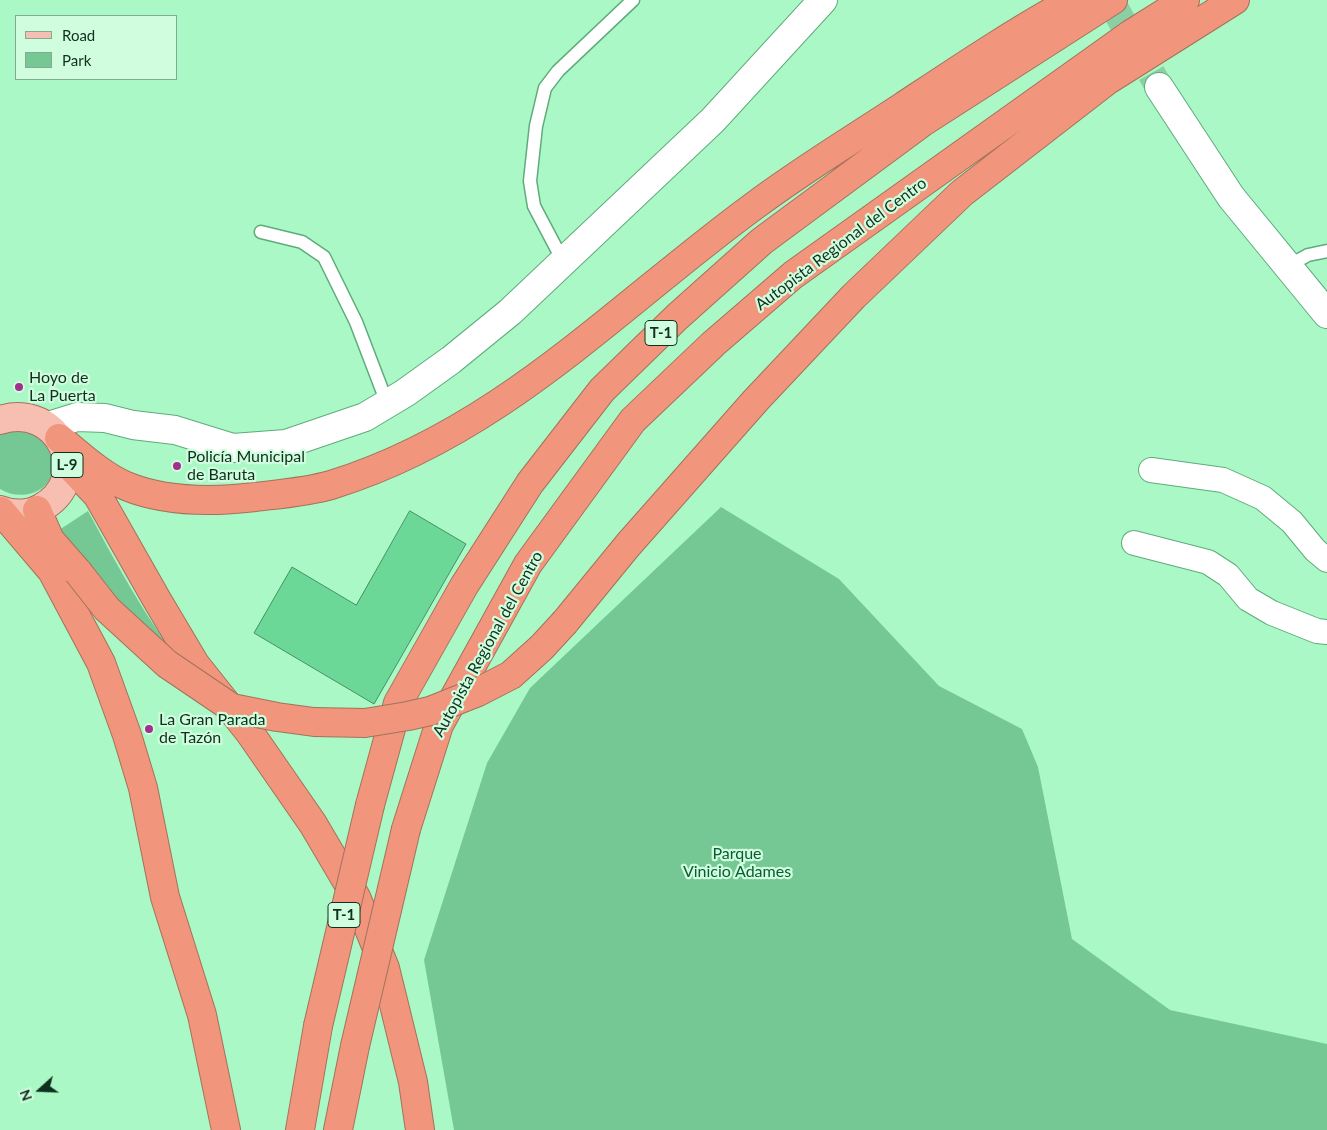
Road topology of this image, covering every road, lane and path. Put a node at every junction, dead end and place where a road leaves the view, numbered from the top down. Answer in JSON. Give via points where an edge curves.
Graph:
{"nodes":[{"id":1,"x":633,"y":0,"type":"edge"},
{"id":2,"x":824,"y":0,"type":"edge"},
{"id":3,"x":1073,"y":0,"type":"edge"},
{"id":4,"x":1113,"y":0,"type":"edge"},
{"id":5,"x":1185,"y":0,"type":"edge"},
{"id":6,"x":1235,"y":0,"type":"edge"},
{"id":7,"x":1159,"y":87,"type":"tunnel mouth"},
{"id":8,"x":261,"y":232,"type":"dead end"},
{"id":9,"x":1327,"y":251,"type":"edge"},
{"id":10,"x":563,"y":261,"type":"junction"},
{"id":11,"x":1288,"y":266,"type":"junction"},
{"id":12,"x":1327,"y":314,"type":"edge"},
{"id":13,"x":387,"y":403,"type":"junction"},
{"id":14,"x":3,"y":419,"type":"edge"},
{"id":15,"x":58,"y":442,"type":"junction"},
{"id":16,"x":1151,"y":470,"type":"dead end"},
{"id":17,"x":0,"y":510,"type":"edge"},
{"id":18,"x":37,"y":510,"type":"junction"},
{"id":19,"x":1134,"y":543,"type":"dead end"},
{"id":20,"x":1327,"y":560,"type":"edge"},
{"id":21,"x":1327,"y":632,"type":"edge"},
{"id":22,"x":226,"y":1130,"type":"edge"},
{"id":23,"x":300,"y":1130,"type":"edge"},
{"id":24,"x":338,"y":1130,"type":"edge"},
{"id":25,"x":420,"y":1130,"type":"edge"}],
"edges":[{"from":1,"to":10,"type":"lane","via":[[558,71],[545,88],[536,126],[530,181],[534,206]]},
{"from":2,"to":10,"type":"street","via":[[712,120]]},
{"from":3,"to":15,"type":"highway","via":[[984,53],[806,169],[753,206],[579,346],[502,403],[420,449],[329,485],[284,494],[224,500],[164,497],[128,487],[107,477]]},
{"from":4,"to":23,"type":"highway","number":"T-1","bridge":true,"via":[[923,122],[762,241],[602,390],[530,483],[464,586],[398,703],[370,805],[318,1026]]},
{"from":5,"to":24,"type":"highway","name":"Autopista Regional del Centro","number":"T-1","bridge":true,"via":[[1131,34],[793,275],[713,344],[633,420],[528,564],[439,725],[406,829]]},
{"from":6,"to":18,"type":"highway","bridge":true,"via":[[1108,80],[962,193],[854,296],[756,400],[542,648],[511,675],[478,692],[430,711],[365,723],[314,722],[232,708],[166,664],[107,609],[50,540]]},
{"from":7,"to":11,"type":"street","via":[[1231,197]]},
{"from":8,"to":13,"type":"lane","via":[[302,242],[324,257],[356,322]]},
{"from":9,"to":11,"type":"lane","via":[[1308,254]]},
{"from":10,"to":13,"type":"street","via":[[510,312],[451,360]]},
{"from":11,"to":12,"type":"street"},
{"from":13,"to":15,"type":"street","via":[[365,417],[286,444],[232,448],[175,430],[105,418],[77,417]]},
{"from":14,"to":15,"type":"main road","via":[[23,417],[36,420]]},
{"from":15,"to":18,"type":"main road","number":"L-9","via":[[67,473],[57,496]]},
{"from":15,"to":25,"type":"highway","via":[[98,496],[195,664],[250,733],[313,824],[356,897],[385,968],[413,1082]]},
{"from":16,"to":20,"type":"street","via":[[1223,480],[1263,498],[1292,522]]},
{"from":17,"to":18,"type":"main road","number":"L-9","via":[[13,514]]},
{"from":17,"to":22,"type":"highway","via":[[52,570],[101,663],[124,726],[143,788],[165,897],[202,1015]]},
{"from":19,"to":21,"type":"street","via":[[1208,562],[1228,575],[1248,599],[1272,613]]}]}
